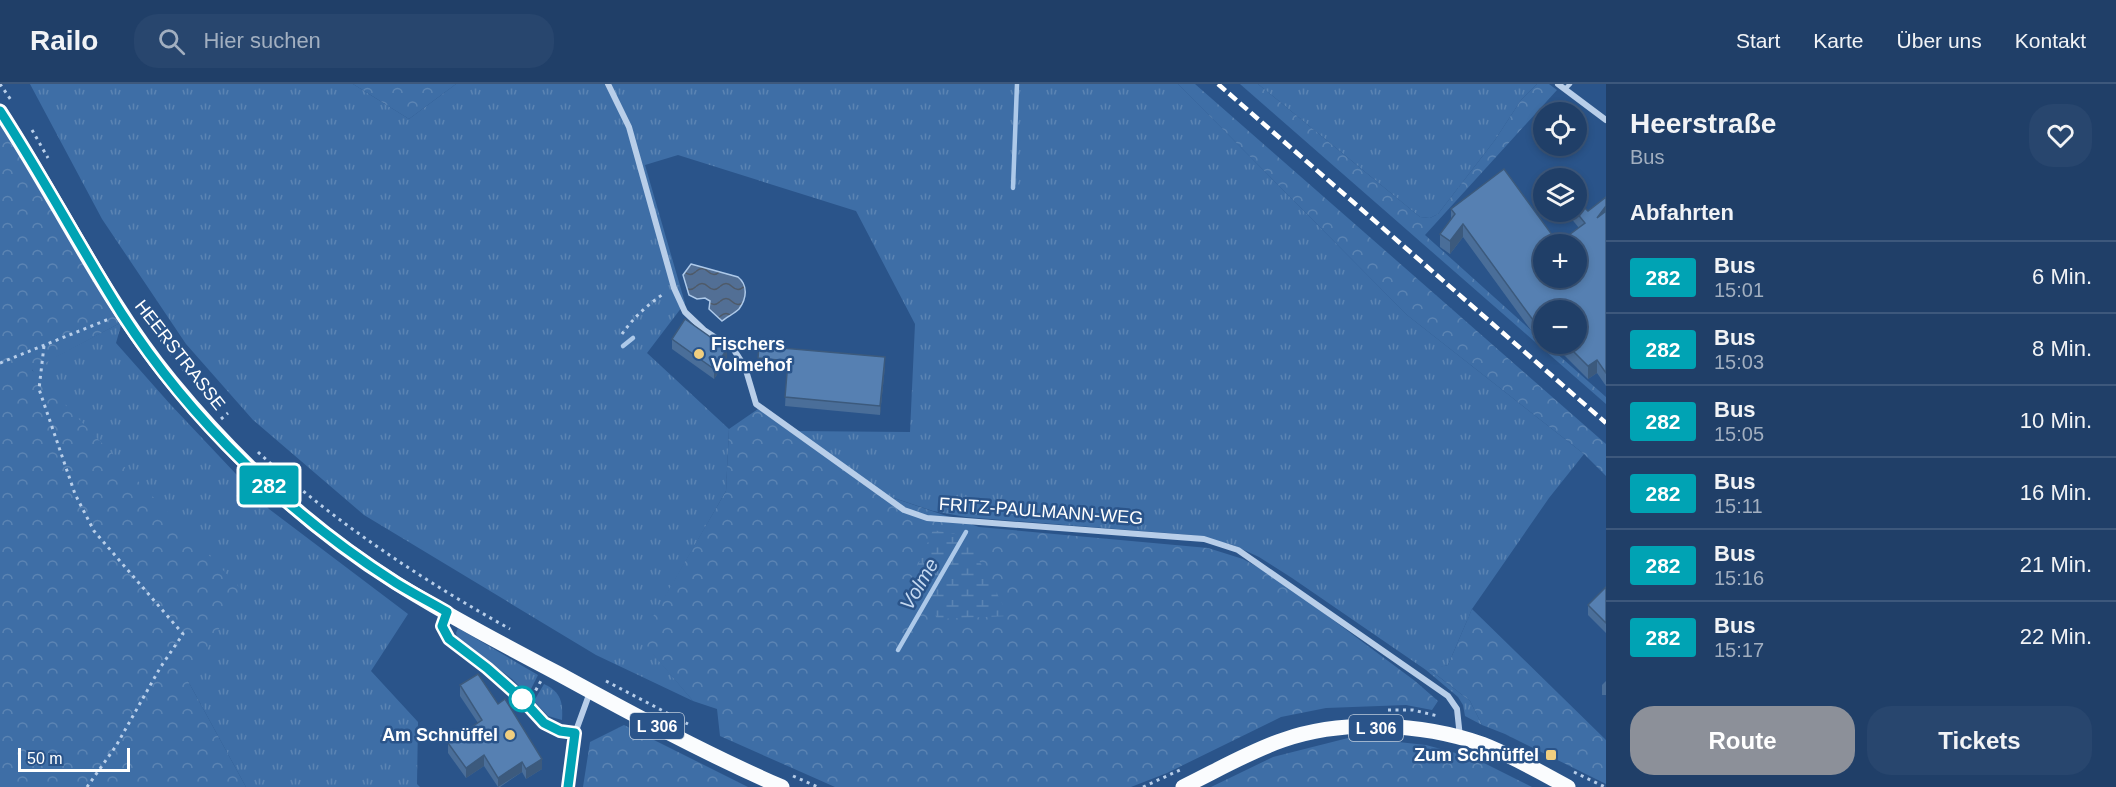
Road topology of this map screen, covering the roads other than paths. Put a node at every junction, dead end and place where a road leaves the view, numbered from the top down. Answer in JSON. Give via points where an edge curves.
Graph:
{"nodes":[{"id":1,"x":608,"y":84,"type":"edge"},
{"id":2,"x":1558,"y":84,"type":"edge"},
{"id":3,"x":1567,"y":87,"type":"edge"},
{"id":4,"x":6,"y":107,"type":"edge"},
{"id":5,"x":1606,"y":120,"type":"edge"},
{"id":6,"x":447,"y":612,"type":"junction"},
{"id":7,"x":590,"y":691,"type":"junction"},
{"id":8,"x":575,"y":733,"type":"junction"},
{"id":9,"x":1460,"y":738,"type":"junction"},
{"id":10,"x":786,"y":781,"type":"edge"},
{"id":11,"x":568,"y":787,"type":"edge"},
{"id":12,"x":1183,"y":787,"type":"edge"},
{"id":13,"x":1568,"y":787,"type":"edge"}],
"edges":[{"from":1,"to":9,"type":"street","name":"FRITZ-PAULMANN-WEG","via":[[629,127],[674,288],[685,312],[734,350],[745,367],[756,404],[904,510],[927,518],[1204,539],[1238,550],[1448,696],[1457,709]]},
{"from":2,"to":3,"type":"street"},
{"from":3,"to":5,"type":"street"},
{"from":4,"to":6,"type":"main road","name":"HEERSTRASSE","number":"L 306","via":[[30,157],[122,313],[210,427],[292,506],[344,547]]},
{"from":6,"to":7,"type":"main road","name":"HEERSTRASSE","number":"L 306"},
{"from":6,"to":8,"type":"lane","via":[[442,626],[449,639],[487,668],[544,723]]},
{"from":7,"to":8,"type":"street"},
{"from":7,"to":10,"type":"main road","number":"L 306","via":[[724,760]]},
{"from":8,"to":11,"type":"street"},
{"from":9,"to":12,"type":"main road","number":"L 306","via":[[1417,729],[1344,728],[1312,733],[1264,747]]},
{"from":9,"to":13,"type":"main road","number":"L 306"}]}
